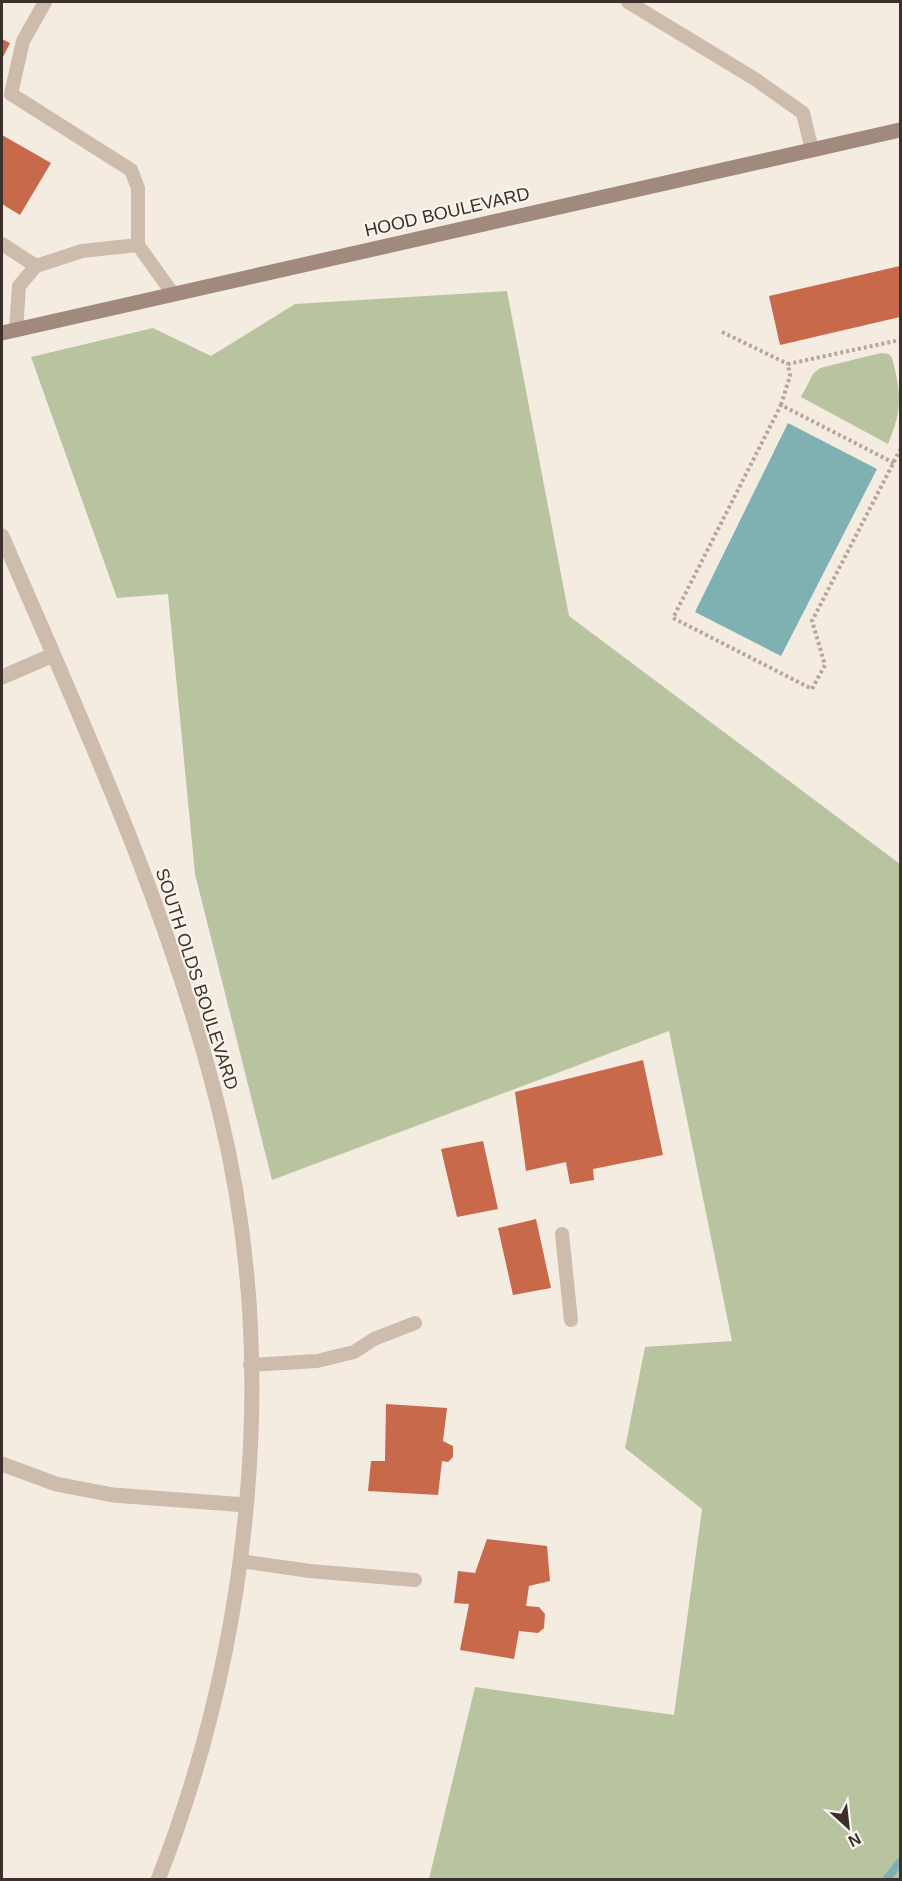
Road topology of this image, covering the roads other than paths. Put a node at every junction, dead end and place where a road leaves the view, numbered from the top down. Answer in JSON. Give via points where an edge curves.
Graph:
{"nodes":[{"id":1,"x":45,"y":2,"type":"edge"},
{"id":2,"x":628,"y":2,"type":"edge"},
{"id":3,"x":900,"y":130,"type":"edge"},
{"id":4,"x":812,"y":150,"type":"junction"},
{"id":5,"x":2,"y":244,"type":"edge"},
{"id":6,"x":138,"y":245,"type":"junction"},
{"id":7,"x":36,"y":266,"type":"junction"},
{"id":8,"x":173,"y":294,"type":"junction"},
{"id":9,"x":9,"y":331,"type":"edge"},
{"id":10,"x":2,"y":536,"type":"edge"},
{"id":11,"x":54,"y":655,"type":"junction"},
{"id":12,"x":2,"y":677,"type":"edge"},
{"id":13,"x":562,"y":1234,"type":"dead end"},
{"id":14,"x":571,"y":1320,"type":"dead end"},
{"id":15,"x":415,"y":1323,"type":"dead end"},
{"id":16,"x":250,"y":1365,"type":"junction"},
{"id":17,"x":2,"y":1464,"type":"edge"},
{"id":18,"x":246,"y":1505,"type":"junction"},
{"id":19,"x":240,"y":1561,"type":"junction"},
{"id":20,"x":415,"y":1580,"type":"dead end"},
{"id":21,"x":158,"y":1880,"type":"edge"}],
"edges":[{"from":1,"to":6,"type":"lane","via":[[23,41],[11,94],[131,171],[138,188]]},
{"from":2,"to":4,"type":"lane","via":[[755,79],[803,113]]},
{"from":3,"to":4,"type":"street","name":"HOOD BOULEVARD"},
{"from":4,"to":8,"type":"street","name":"HOOD BOULEVARD"},
{"from":5,"to":7,"type":"lane"},
{"from":6,"to":7,"type":"lane","via":[[82,251]]},
{"from":6,"to":8,"type":"lane"},
{"from":7,"to":9,"type":"lane","via":[[19,286]]},
{"from":8,"to":9,"type":"street","name":"HOOD BOULEVARD"},
{"from":10,"to":11,"type":"street","name":"SOUTH OLDS BOULEVARD"},
{"from":11,"to":12,"type":"street"},
{"from":11,"to":16,"type":"street","name":"SOUTH OLDS BOULEVARD","via":[[135,854],[201,1041],[232,1174],[247,1281]]},
{"from":13,"to":14,"type":"lane"},
{"from":15,"to":16,"type":"lane","via":[[374,1339],[354,1352],[316,1361]]},
{"from":16,"to":18,"type":"street","name":"SOUTH OLDS BOULEVARD"},
{"from":17,"to":18,"type":"street","via":[[56,1484],[113,1495]]},
{"from":18,"to":19,"type":"street","name":"SOUTH OLDS BOULEVARD"},
{"from":19,"to":20,"type":"lane"},
{"from":19,"to":21,"type":"street","name":"SOUTH OLDS BOULEVARD","via":[[217,1690],[182,1817]]}]}
